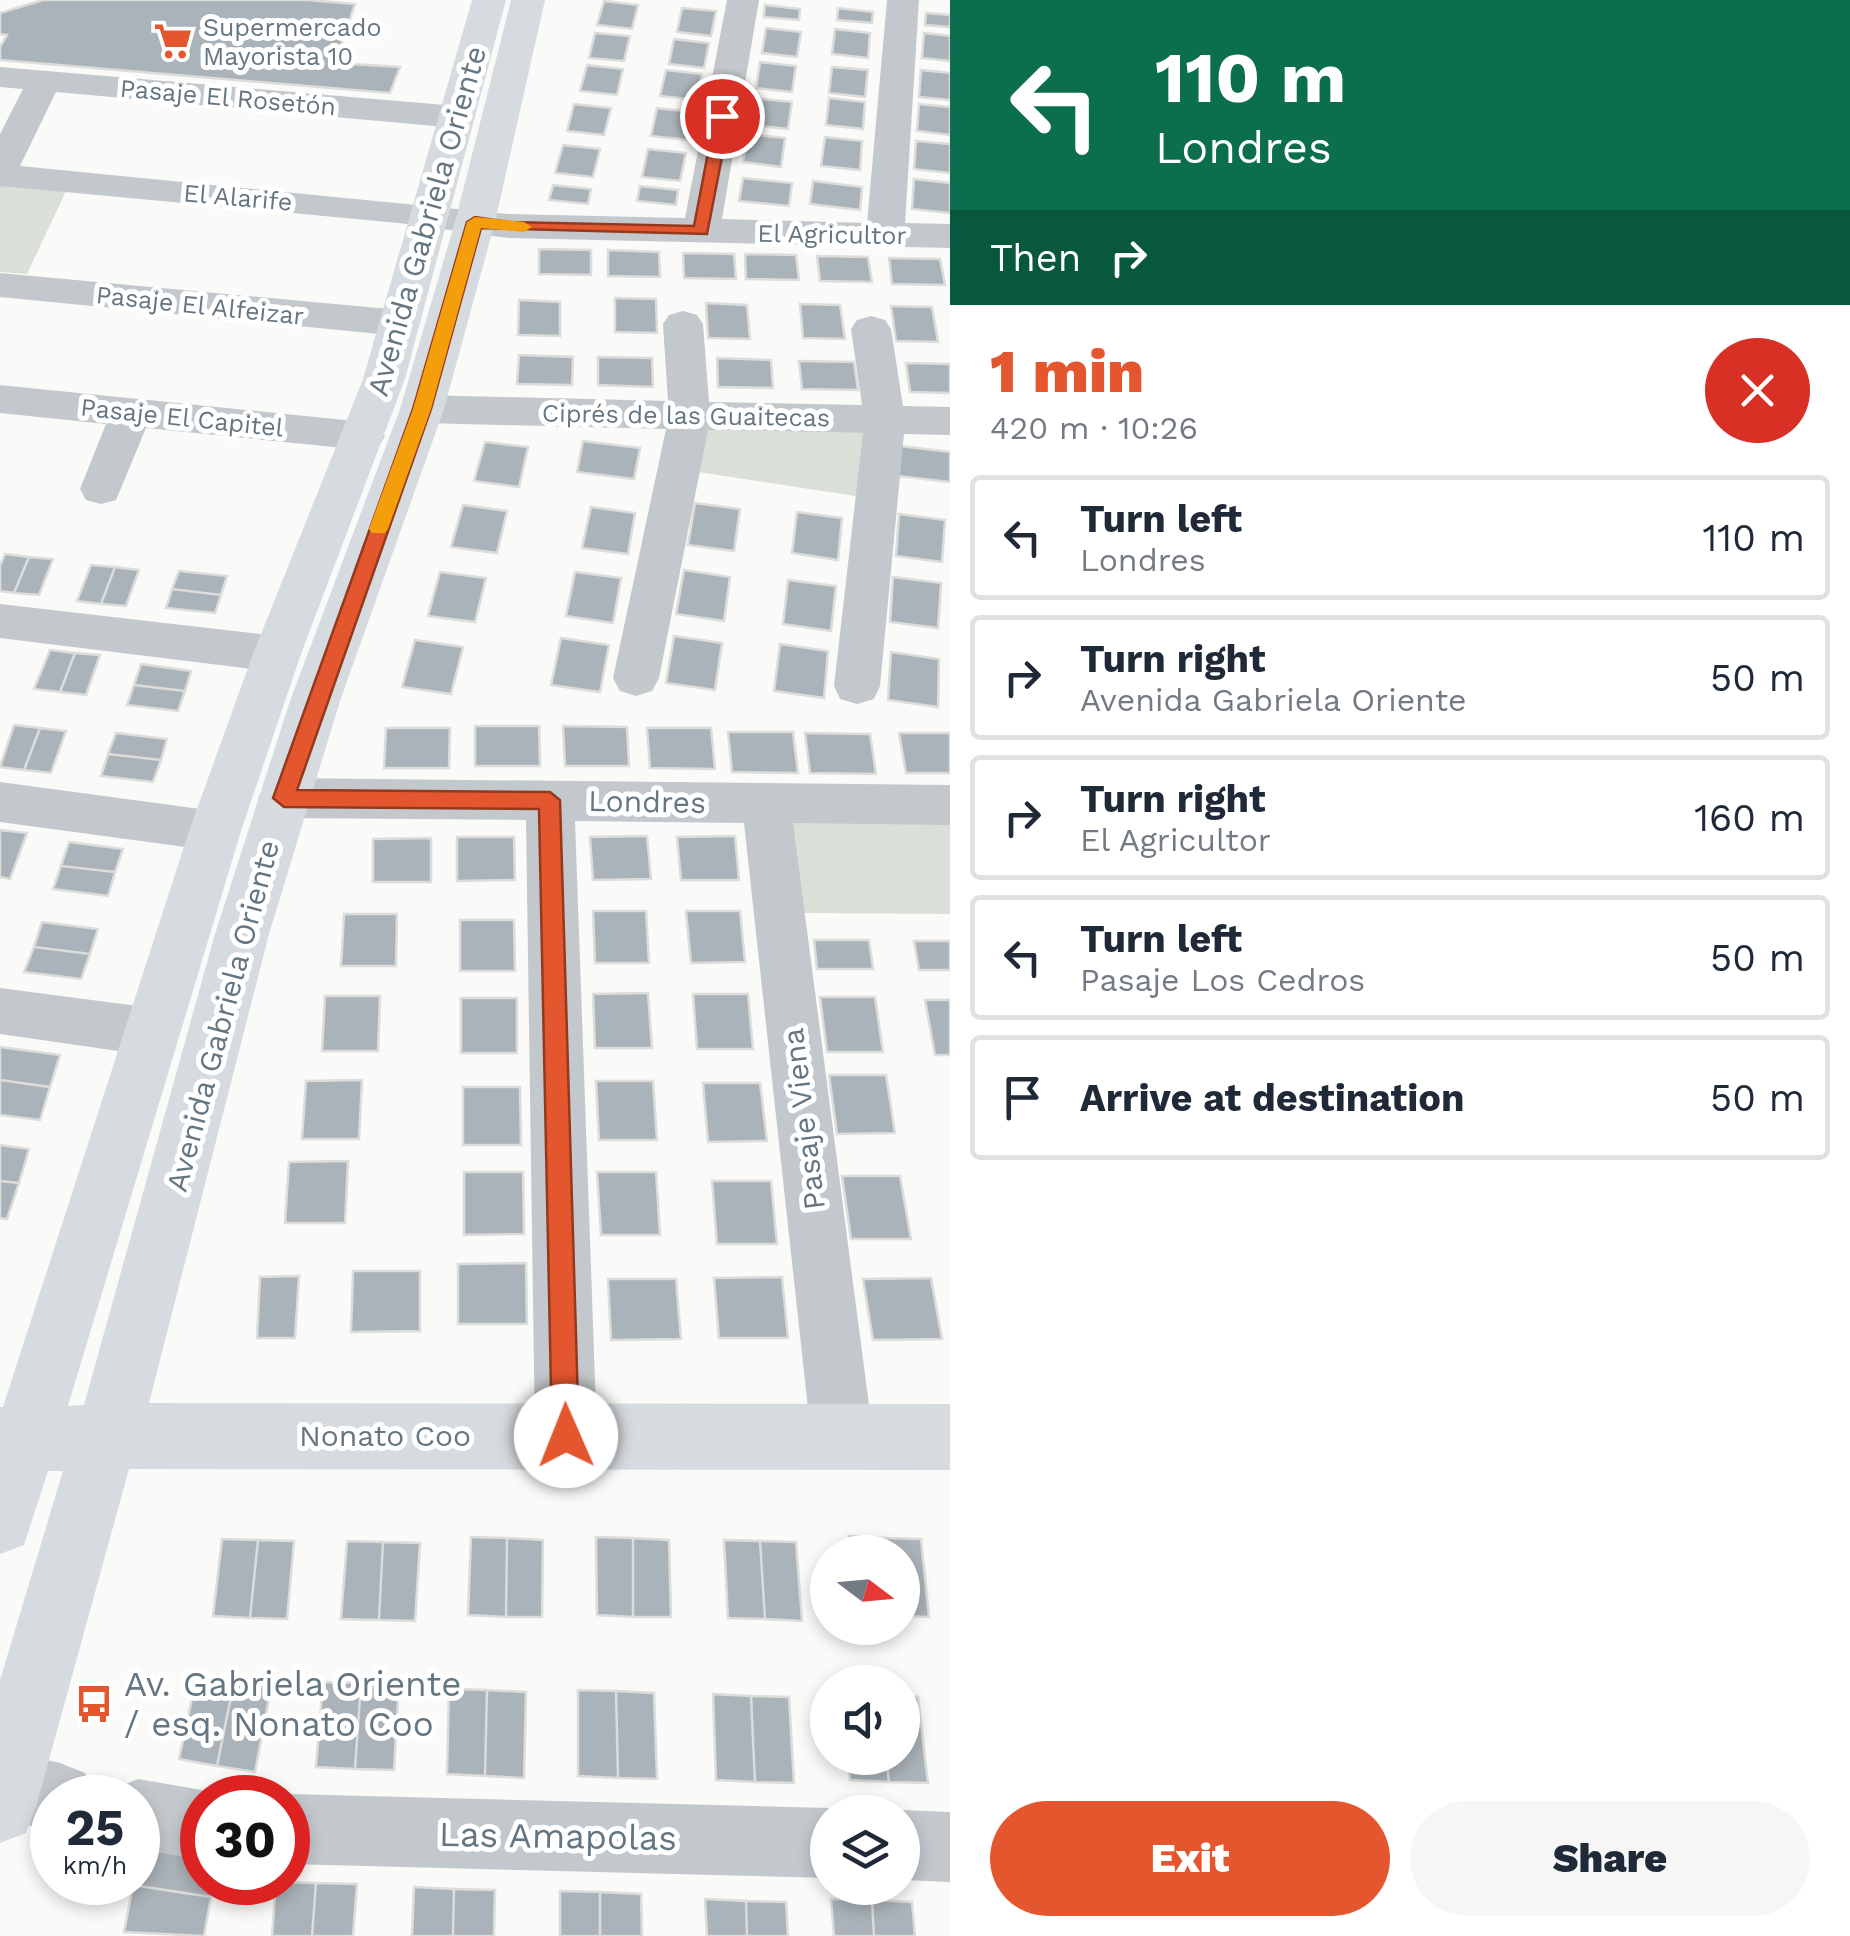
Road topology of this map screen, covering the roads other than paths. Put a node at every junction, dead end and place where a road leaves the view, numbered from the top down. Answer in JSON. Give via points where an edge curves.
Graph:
{"nodes":[{"id":1,"x":488,"y":0,"type":"edge"},
{"id":2,"x":528,"y":0,"type":"edge"},
{"id":3,"x":743,"y":0,"type":"edge"},
{"id":4,"x":904,"y":0,"type":"edge"},
{"id":5,"x":0,"y":77,"type":"edge"},
{"id":6,"x":44,"y":81,"type":"junction"},
{"id":7,"x":457,"y":118,"type":"junction"},
{"id":8,"x":0,"y":172,"type":"edge"},
{"id":9,"x":452,"y":219,"type":"junction"},
{"id":10,"x":701,"y":231,"type":"junction"},
{"id":11,"x":884,"y":235,"type":"junction"},
{"id":12,"x":950,"y":236,"type":"edge"},
{"id":13,"x":0,"y":285,"type":"edge"},
{"id":14,"x":400,"y":324,"type":"junction"},
{"id":15,"x":683,"y":324,"type":"dead end"},
{"id":16,"x":871,"y":330,"type":"dead end"},
{"id":17,"x":0,"y":399,"type":"edge"},
{"id":18,"x":422,"y":409,"type":"junction"},
{"id":19,"x":131,"y":412,"type":"junction"},
{"id":20,"x":690,"y":415,"type":"junction"},
{"id":21,"x":885,"y":420,"type":"junction"},
{"id":22,"x":950,"y":422,"type":"edge"},
{"id":23,"x":364,"y":436,"type":"junction"},
{"id":24,"x":101,"y":489,"type":"dead end"},
{"id":25,"x":0,"y":621,"type":"edge"},
{"id":26,"x":277,"y":654,"type":"junction"},
{"id":27,"x":636,"y":678,"type":"dead end"},
{"id":28,"x":857,"y":686,"type":"dead end"},
{"id":29,"x":284,"y":798,"type":"junction"},
{"id":30,"x":550,"y":800,"type":"junction"},
{"id":31,"x":0,"y":802,"type":"edge"},
{"id":32,"x":766,"y":803,"type":"junction"},
{"id":33,"x":950,"y":805,"type":"edge"},
{"id":34,"x":215,"y":831,"type":"junction"},
{"id":35,"x":0,"y":1012,"type":"edge"},
{"id":36,"x":153,"y":1032,"type":"junction"},
{"id":37,"x":566,"y":1436,"type":"junction"},
{"id":38,"x":842,"y":1436,"type":"junction"},
{"id":39,"x":950,"y":1436,"type":"edge"},
{"id":40,"x":106,"y":1439,"type":"junction"},
{"id":41,"x":12,"y":1440,"type":"edge"},
{"id":42,"x":0,"y":1521,"type":"edge"},
{"id":43,"x":22,"y":1797,"type":"edge"},
{"id":44,"x":310,"y":1830,"type":"edge"},
{"id":45,"x":810,"y":1844,"type":"edge"},
{"id":46,"x":920,"y":1846,"type":"edge"},
{"id":47,"x":950,"y":1847,"type":"edge"}],
"edges":[{"from":1,"to":7,"type":"main road","name":"Avenida Gabriela Oriente"},
{"from":2,"to":9,"type":"main road","name":"Avenida Gabriela Oriente"},
{"from":3,"to":10,"type":"street"},
{"from":4,"to":11,"type":"street"},
{"from":5,"to":6,"type":"street","name":"Pasaje El Rosetón"},
{"from":6,"to":7,"type":"street","name":"Pasaje El Rosetón"},
{"from":6,"to":8,"type":"street"},
{"from":7,"to":9,"type":"main road","name":"Avenida Gabriela Oriente"},
{"from":8,"to":9,"type":"street","name":"El Alarife"},
{"from":9,"to":10,"type":"street","name":"El Agricultor"},
{"from":9,"to":14,"type":"main road","name":"Avenida Gabriela Oriente"},
{"from":9,"to":18,"type":"main road","name":"Avenida Gabriela Oriente"},
{"from":10,"to":11,"type":"street","name":"El Agricultor"},
{"from":11,"to":12,"type":"street","name":"El Agricultor"},
{"from":13,"to":14,"type":"street","name":"Pasaje El Alfeizar"},
{"from":14,"to":23,"type":"main road","name":"Avenida Gabriela Oriente"},
{"from":15,"to":20,"type":"street"},
{"from":16,"to":21,"type":"street"},
{"from":17,"to":19,"type":"street","name":"Pasaje El Capitel"},
{"from":18,"to":20,"type":"street","name":"Ciprés de las Guaitecas"},
{"from":18,"to":29,"type":"main road","name":"Avenida Gabriela Oriente"},
{"from":19,"to":23,"type":"street","name":"Pasaje El Capitel"},
{"from":19,"to":24,"type":"street"},
{"from":20,"to":21,"type":"street","name":"Ciprés de las Guaitecas"},
{"from":20,"to":27,"type":"street"},
{"from":21,"to":22,"type":"street","name":"Ciprés de las Guaitecas"},
{"from":21,"to":28,"type":"street"},
{"from":23,"to":26,"type":"main road","name":"Avenida Gabriela Oriente"},
{"from":25,"to":26,"type":"street"},
{"from":26,"to":34,"type":"main road","name":"Avenida Gabriela Oriente"},
{"from":29,"to":30,"type":"street","name":"Londres"},
{"from":29,"to":40,"type":"main road","name":"Avenida Gabriela Oriente"},
{"from":30,"to":32,"type":"street","name":"Londres"},
{"from":30,"to":37,"type":"street"},
{"from":31,"to":34,"type":"street"},
{"from":32,"to":33,"type":"street","name":"Londres"},
{"from":32,"to":38,"type":"street","name":"Pasaje Viena"},
{"from":34,"to":36,"type":"main road","name":"Avenida Gabriela Oriente"},
{"from":35,"to":36,"type":"street"},
{"from":36,"to":41,"type":"main road","name":"Avenida Gabriela Oriente"},
{"from":37,"to":38,"type":"main road","name":"Nonato Coo"},
{"from":37,"to":40,"type":"main road","name":"Nonato Coo"},
{"from":38,"to":39,"type":"main road","name":"Nonato Coo"},
{"from":40,"to":41,"type":"main road","name":"Nonato Coo"},
{"from":40,"to":43,"type":"main road","name":"Avenida Gabriela Oriente"},
{"from":41,"to":42,"type":"main road","name":"Avenida Gabriela Oriente"},
{"from":44,"to":45,"type":"street","name":"Las Amapolas"},
{"from":46,"to":47,"type":"street"}]}
